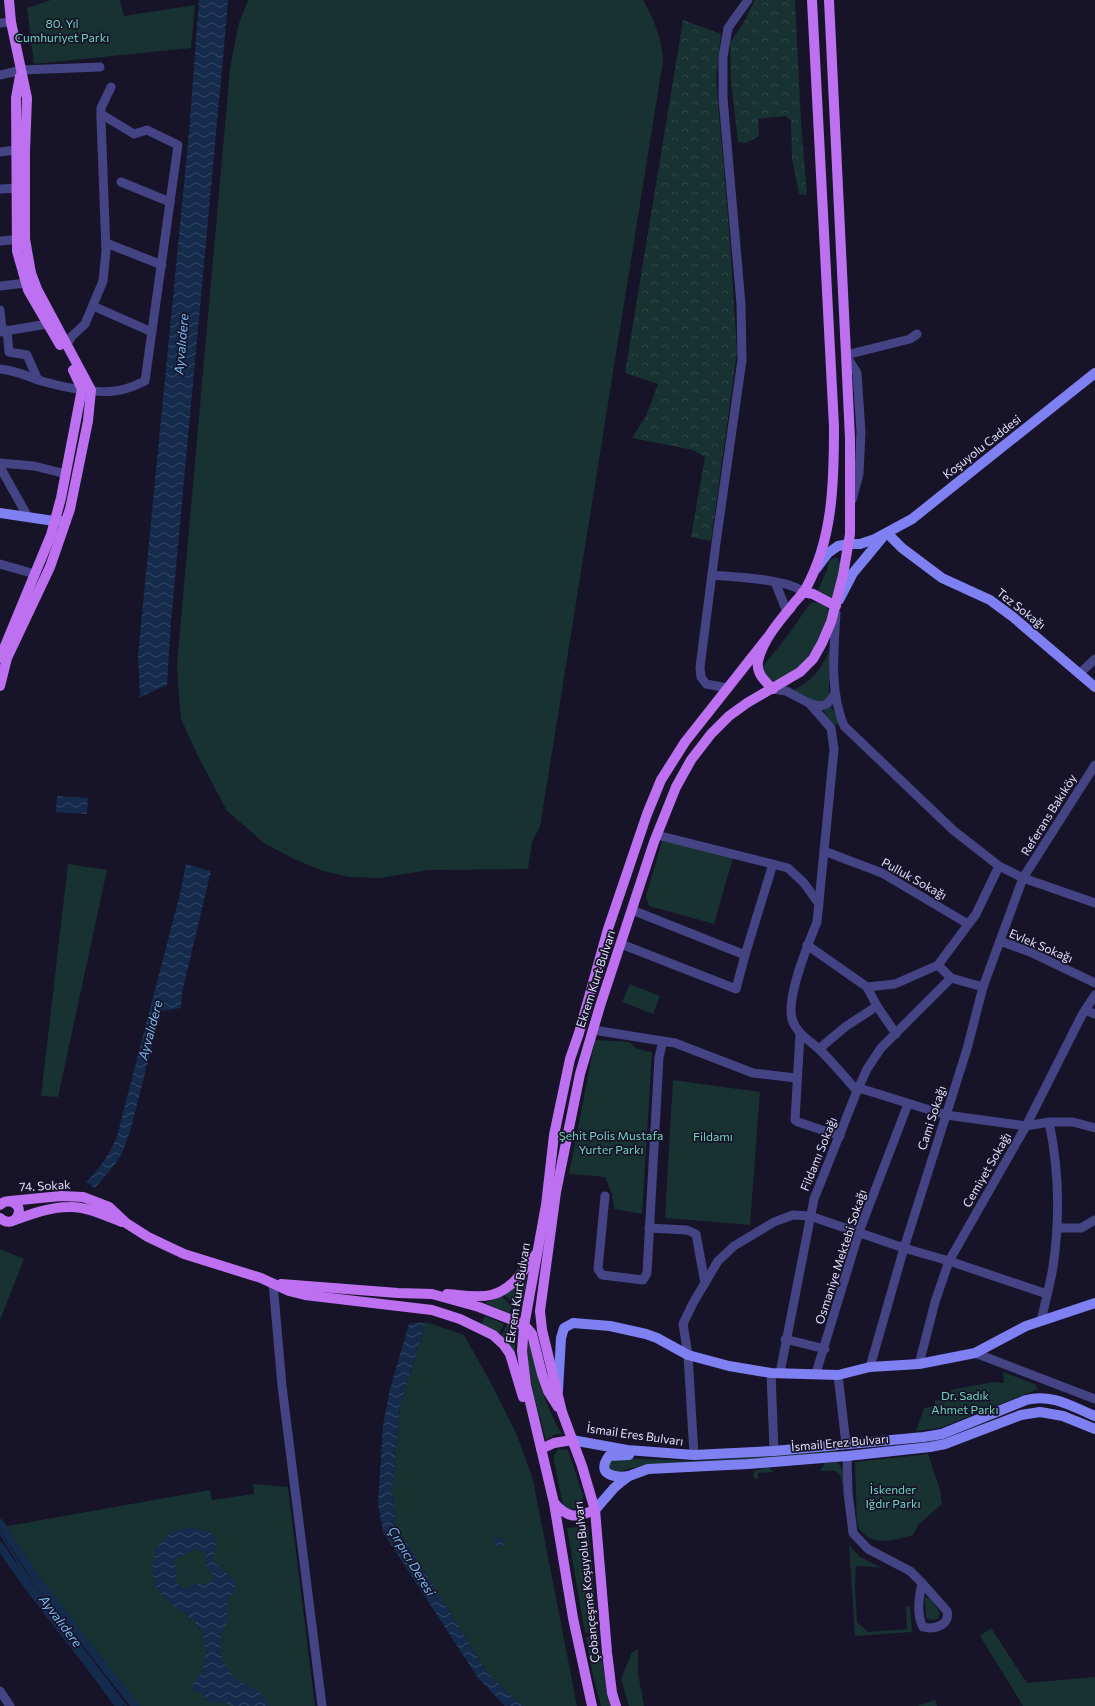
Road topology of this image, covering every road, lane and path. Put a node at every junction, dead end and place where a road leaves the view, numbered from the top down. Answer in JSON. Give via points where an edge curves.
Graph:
{"nodes":[{"id":1,"x":9,"y":0,"type":"edge"},
{"id":2,"x":748,"y":0,"type":"edge"},
{"id":3,"x":812,"y":0,"type":"edge"},
{"id":4,"x":829,"y":0,"type":"edge"},
{"id":5,"x":11,"y":22,"type":"junction"},
{"id":6,"x":0,"y":23,"type":"edge"},
{"id":7,"x":100,"y":67,"type":"dead end"},
{"id":8,"x":22,"y":70,"type":"junction"},
{"id":9,"x":0,"y":75,"type":"edge"},
{"id":10,"x":111,"y":87,"type":"dead end"},
{"id":11,"x":101,"y":114,"type":"junction"},
{"id":12,"x":16,"y":150,"type":"junction"},
{"id":13,"x":0,"y":152,"type":"edge"},
{"id":14,"x":121,"y":182,"type":"dead end"},
{"id":15,"x":20,"y":188,"type":"junction"},
{"id":16,"x":0,"y":189,"type":"edge"},
{"id":17,"x":170,"y":202,"type":"junction"},
{"id":18,"x":21,"y":239,"type":"junction"},
{"id":19,"x":0,"y":241,"type":"edge"},
{"id":20,"x":106,"y":243,"type":"junction"},
{"id":21,"x":162,"y":265,"type":"junction"},
{"id":22,"x":26,"y":283,"type":"junction"},
{"id":23,"x":0,"y":286,"type":"edge"},
{"id":24,"x":93,"y":306,"type":"junction"},
{"id":25,"x":0,"y":310,"type":"edge"},
{"id":26,"x":47,"y":324,"type":"junction"},
{"id":27,"x":3,"y":331,"type":"edge"},
{"id":28,"x":152,"y":332,"type":"junction"},
{"id":29,"x":917,"y":334,"type":"dead end"},
{"id":30,"x":67,"y":344,"type":"junction"},
{"id":31,"x":846,"y":355,"type":"junction"},
{"id":32,"x":0,"y":369,"type":"edge"},
{"id":33,"x":1093,"y":376,"type":"edge"},
{"id":34,"x":38,"y":380,"type":"junction"},
{"id":35,"x":87,"y":390,"type":"junction"},
{"id":36,"x":0,"y":462,"type":"edge"},
{"id":37,"x":0,"y":467,"type":"edge"},
{"id":38,"x":66,"y":474,"type":"junction"},
{"id":39,"x":0,"y":513,"type":"edge"},
{"id":40,"x":28,"y":517,"type":"junction"},
{"id":41,"x":54,"y":521,"type":"junction"},
{"id":42,"x":66,"y":521,"type":"junction"},
{"id":43,"x":887,"y":533,"type":"junction"},
{"id":44,"x":849,"y":544,"type":"junction"},
{"id":45,"x":0,"y":564,"type":"edge"},
{"id":46,"x":814,"y":570,"type":"junction"},
{"id":47,"x":35,"y":574,"type":"junction"},
{"id":48,"x":712,"y":575,"type":"junction"},
{"id":49,"x":775,"y":582,"type":"junction"},
{"id":50,"x":803,"y":592,"type":"junction"},
{"id":51,"x":836,"y":606,"type":"junction"},
{"id":52,"x":787,"y":612,"type":"junction"},
{"id":53,"x":768,"y":638,"type":"junction"},
{"id":54,"x":0,"y":658,"type":"edge"},
{"id":55,"x":1095,"y":659,"type":"edge"},
{"id":56,"x":1079,"y":674,"type":"junction"},
{"id":57,"x":0,"y":686,"type":"edge"},
{"id":58,"x":1095,"y":687,"type":"edge"},
{"id":59,"x":728,"y":688,"type":"junction"},
{"id":60,"x":773,"y":689,"type":"junction"},
{"id":61,"x":835,"y":693,"type":"junction"},
{"id":62,"x":809,"y":703,"type":"junction"},
{"id":63,"x":844,"y":726,"type":"junction"},
{"id":64,"x":831,"y":728,"type":"junction"},
{"id":65,"x":1095,"y":765,"type":"edge"},
{"id":66,"x":657,"y":835,"type":"junction"},
{"id":67,"x":824,"y":851,"type":"junction"},
{"id":68,"x":774,"y":864,"type":"junction"},
{"id":69,"x":999,"y":866,"type":"junction"},
{"id":70,"x":1024,"y":878,"type":"junction"},
{"id":71,"x":1095,"y":903,"type":"edge"},
{"id":72,"x":820,"y":904,"type":"junction"},
{"id":73,"x":632,"y":910,"type":"junction"},
{"id":74,"x":968,"y":924,"type":"junction"},
{"id":75,"x":1000,"y":941,"type":"junction"},
{"id":76,"x":621,"y":944,"type":"junction"},
{"id":77,"x":807,"y":945,"type":"junction"},
{"id":78,"x":745,"y":954,"type":"junction"},
{"id":79,"x":938,"y":965,"type":"junction"},
{"id":80,"x":951,"y":978,"type":"junction"},
{"id":81,"x":1095,"y":983,"type":"edge"},
{"id":82,"x":867,"y":987,"type":"junction"},
{"id":83,"x":983,"y":987,"type":"junction"},
{"id":84,"x":1095,"y":995,"type":"edge"},
{"id":85,"x":877,"y":1006,"type":"junction"},
{"id":86,"x":1085,"y":1010,"type":"junction"},
{"id":87,"x":1095,"y":1014,"type":"edge"},
{"id":88,"x":593,"y":1030,"type":"junction"},
{"id":89,"x":800,"y":1034,"type":"junction"},
{"id":90,"x":896,"y":1034,"type":"junction"},
{"id":91,"x":663,"y":1041,"type":"junction"},
{"id":92,"x":819,"y":1049,"type":"junction"},
{"id":93,"x":796,"y":1078,"type":"junction"},
{"id":94,"x":858,"y":1089,"type":"junction"},
{"id":95,"x":908,"y":1104,"type":"junction"},
{"id":96,"x":946,"y":1114,"type":"junction"},
{"id":97,"x":1049,"y":1122,"type":"junction"},
{"id":98,"x":1026,"y":1126,"type":"junction"},
{"id":99,"x":1095,"y":1128,"type":"edge"},
{"id":100,"x":840,"y":1136,"type":"junction"},
{"id":101,"x":606,"y":1196,"type":"dead end"},
{"id":102,"x":3,"y":1203,"type":"edge"},
{"id":103,"x":810,"y":1216,"type":"junction"},
{"id":104,"x":5,"y":1220,"type":"edge"},
{"id":105,"x":1095,"y":1220,"type":"edge"},
{"id":106,"x":126,"y":1223,"type":"junction"},
{"id":107,"x":649,"y":1228,"type":"junction"},
{"id":108,"x":1057,"y":1228,"type":"junction"},
{"id":109,"x":859,"y":1232,"type":"junction"},
{"id":110,"x":904,"y":1248,"type":"junction"},
{"id":111,"x":537,"y":1252,"type":"junction"},
{"id":112,"x":949,"y":1261,"type":"junction"},
{"id":113,"x":273,"y":1283,"type":"junction"},
{"id":114,"x":705,"y":1283,"type":"junction"},
{"id":115,"x":432,"y":1294,"type":"junction"},
{"id":116,"x":1047,"y":1294,"type":"junction"},
{"id":117,"x":1094,"y":1307,"type":"edge"},
{"id":118,"x":479,"y":1308,"type":"junction"},
{"id":119,"x":1041,"y":1321,"type":"junction"},
{"id":120,"x":472,"y":1324,"type":"junction"},
{"id":121,"x":524,"y":1326,"type":"junction"},
{"id":122,"x":786,"y":1339,"type":"junction"},
{"id":123,"x":825,"y":1349,"type":"junction"},
{"id":124,"x":975,"y":1353,"type":"junction"},
{"id":125,"x":688,"y":1355,"type":"junction"},
{"id":126,"x":919,"y":1364,"type":"junction"},
{"id":127,"x":870,"y":1367,"type":"junction"},
{"id":128,"x":775,"y":1373,"type":"junction"},
{"id":129,"x":816,"y":1373,"type":"junction"},
{"id":130,"x":838,"y":1375,"type":"junction"},
{"id":131,"x":558,"y":1398,"type":"junction"},
{"id":132,"x":1095,"y":1399,"type":"edge"},
{"id":133,"x":562,"y":1412,"type":"junction"},
{"id":134,"x":1095,"y":1416,"type":"edge"},
{"id":135,"x":536,"y":1428,"type":"junction"},
{"id":136,"x":1095,"y":1429,"type":"edge"},
{"id":137,"x":572,"y":1440,"type":"junction"},
{"id":138,"x":846,"y":1444,"type":"junction"},
{"id":139,"x":541,"y":1449,"type":"junction"},
{"id":140,"x":774,"y":1451,"type":"junction"},
{"id":141,"x":665,"y":1454,"type":"junction"},
{"id":142,"x":694,"y":1455,"type":"junction"},
{"id":143,"x":847,"y":1456,"type":"junction"},
{"id":144,"x":629,"y":1476,"type":"junction"},
{"id":145,"x":554,"y":1503,"type":"junction"},
{"id":146,"x":595,"y":1510,"type":"junction"},
{"id":147,"x":922,"y":1583,"type":"junction"},
{"id":148,"x":0,"y":1691,"type":"edge"},
{"id":149,"x":10,"y":1706,"type":"edge"},
{"id":150,"x":322,"y":1706,"type":"edge"},
{"id":151,"x":592,"y":1706,"type":"edge"},
{"id":152,"x":616,"y":1706,"type":"edge"}],
"edges":[{"from":1,"to":5,"type":"main road"},
{"from":2,"to":48,"type":"street","via":[[728,28],[723,57],[723,98],[741,304],[742,360]]},
{"from":3,"to":46,"type":"main road","via":[[834,427],[834,474],[828,524],[820,558]]},
{"from":4,"to":31,"type":"main road","name":"Ekrem Kurt Bulvarı"},
{"from":5,"to":6,"type":"street"},
{"from":5,"to":8,"type":"main road"},
{"from":7,"to":8,"type":"street"},
{"from":8,"to":9,"type":"street"},
{"from":8,"to":12,"type":"main road","via":[[16,98]]},
{"from":8,"to":15,"type":"main road","via":[[27,98]]},
{"from":10,"to":11,"type":"street","via":[[101,108]]},
{"from":11,"to":17,"type":"street","via":[[134,134],[147,130],[178,145]]},
{"from":11,"to":20,"type":"street"},
{"from":12,"to":13,"type":"street"},
{"from":12,"to":15,"type":"main road"},
{"from":14,"to":17,"type":"street"},
{"from":15,"to":16,"type":"street"},
{"from":15,"to":18,"type":"main road"},
{"from":17,"to":21,"type":"street"},
{"from":18,"to":19,"type":"street"},
{"from":18,"to":22,"type":"main road","via":[[17,251]]},
{"from":18,"to":30,"type":"main road","via":[[37,288]]},
{"from":20,"to":21,"type":"street"},
{"from":20,"to":24,"type":"street","via":[[103,281]]},
{"from":21,"to":28,"type":"street"},
{"from":22,"to":23,"type":"street"},
{"from":22,"to":26,"type":"main road"},
{"from":24,"to":28,"type":"street"},
{"from":24,"to":30,"type":"street","via":[[85,324]]},
{"from":25,"to":27,"type":"street"},
{"from":26,"to":27,"type":"street"},
{"from":26,"to":35,"type":"main road"},
{"from":27,"to":34,"type":"street","via":[[9,352],[27,355]]},
{"from":28,"to":35,"type":"street","via":[[145,381],[124,389]]},
{"from":29,"to":31,"type":"street","via":[[910,339]]},
{"from":30,"to":35,"type":"main road"},
{"from":31,"to":44,"type":"main road","name":"Ekrem Kurt Bulvarı","via":[[850,438]]},
{"from":32,"to":34,"type":"street","via":[[11,369]]},
{"from":33,"to":43,"type":"street","name":"Koşuyolu Caddesi","via":[[912,519]]},
{"from":34,"to":35,"type":"street"},
{"from":35,"to":38,"type":"main road"},
{"from":35,"to":42,"type":"main road","via":[[88,421]]},
{"from":36,"to":38,"type":"street","via":[[34,466]]},
{"from":37,"to":40,"type":"street"},
{"from":38,"to":41,"type":"main road"},
{"from":39,"to":40,"type":"street"},
{"from":40,"to":41,"type":"street"},
{"from":41,"to":42,"type":"street"},
{"from":41,"to":47,"type":"main road"},
{"from":42,"to":57,"type":"main road","via":[[50,567],[7,658]]},
{"from":43,"to":44,"type":"street","via":[[860,544]]},
{"from":43,"to":51,"type":"street","via":[[852,573]]},
{"from":43,"to":56,"type":"street","name":"Tez Sokağı","via":[[902,548],[942,578],[990,600]]},
{"from":44,"to":46,"type":"street","via":[[838,546],[828,553]]},
{"from":44,"to":51,"type":"main road","name":"Ekrem Kurt Bulvarı"},
{"from":45,"to":47,"type":"street"},
{"from":46,"to":50,"type":"main road"},
{"from":47,"to":54,"type":"main road"},
{"from":48,"to":49,"type":"street"},
{"from":48,"to":59,"type":"street","via":[[702,647],[701,677],[706,684]]},
{"from":49,"to":50,"type":"street","via":[[799,588]]},
{"from":49,"to":52,"type":"street"},
{"from":50,"to":51,"type":"main road"},
{"from":50,"to":52,"type":"main road"},
{"from":51,"to":60,"type":"main road","name":"Ekrem Kurt Bulvarı","via":[[813,659],[800,672]]},
{"from":51,"to":61,"type":"street","via":[[833,678]]},
{"from":52,"to":53,"type":"main road"},
{"from":53,"to":59,"type":"main road","name":"Ekrem Kurt Bulvarı"},
{"from":53,"to":60,"type":"main road","via":[[757,668]]},
{"from":55,"to":56,"type":"street"},
{"from":56,"to":58,"type":"street","name":"Tez Sokağı"},
{"from":59,"to":111,"type":"main road","name":"Ekrem Kurt Bulvarı","via":[[685,742],[661,780],[608,929],[563,1088]]},
{"from":60,"to":62,"type":"street","via":[[786,691]]},
{"from":60,"to":66,"type":"main road","name":"Ekrem Kurt Bulvarı","via":[[729,716],[711,734],[691,760],[676,787]]},
{"from":61,"to":62,"type":"street","via":[[825,706],[817,707]]},
{"from":61,"to":63,"type":"street"},
{"from":62,"to":64,"type":"street"},
{"from":63,"to":64,"type":"street"},
{"from":63,"to":69,"type":"street","via":[[953,830]]},
{"from":64,"to":67,"type":"street","via":[[834,749]]},
{"from":65,"to":70,"type":"street","name":"Referans Bakıköy"},
{"from":66,"to":68,"type":"street"},
{"from":66,"to":73,"type":"main road","name":"Ekrem Kurt Bulvarı"},
{"from":67,"to":72,"type":"street"},
{"from":67,"to":74,"type":"street","name":"Pulluk Sokağı","via":[[882,873]]},
{"from":68,"to":72,"type":"street","via":[[788,868]]},
{"from":68,"to":78,"type":"street"},
{"from":69,"to":70,"type":"street"},
{"from":69,"to":74,"type":"street","via":[[976,914]]},
{"from":70,"to":71,"type":"street"},
{"from":70,"to":75,"type":"street","name":"Cami Sokağı"},
{"from":72,"to":77,"type":"street","via":[[817,922]]},
{"from":73,"to":76,"type":"main road","name":"Ekrem Kurt Bulvarı"},
{"from":73,"to":78,"type":"street"},
{"from":74,"to":79,"type":"street"},
{"from":75,"to":81,"type":"street","name":"Evlek Sokağı","via":[[1030,952]]},
{"from":75,"to":83,"type":"street","name":"Cami Sokağı"},
{"from":76,"to":78,"type":"street","via":[[736,989]]},
{"from":76,"to":88,"type":"main road","name":"Ekrem Kurt Bulvarı"},
{"from":77,"to":82,"type":"street"},
{"from":77,"to":89,"type":"street","via":[[790,1005],[792,1020]]},
{"from":79,"to":80,"type":"street"},
{"from":79,"to":82,"type":"street","via":[[895,984]]},
{"from":80,"to":83,"type":"street"},
{"from":80,"to":90,"type":"street","name":"Fildamı Sokağı"},
{"from":82,"to":85,"type":"street"},
{"from":83,"to":96,"type":"street","name":"Cami Sokağı","via":[[967,1050]]},
{"from":84,"to":86,"type":"street","name":"Cemiyet Sokağı"},
{"from":85,"to":90,"type":"street"},
{"from":85,"to":92,"type":"street","via":[[844,1027]]},
{"from":86,"to":87,"type":"street"},
{"from":86,"to":98,"type":"street","name":"Cemiyet Sokağı"},
{"from":88,"to":91,"type":"street"},
{"from":88,"to":131,"type":"main road","name":"Ekrem Kurt Bulvarı","via":[[580,1074],[556,1192],[540,1311]]},
{"from":89,"to":92,"type":"street"},
{"from":89,"to":93,"type":"street"},
{"from":90,"to":94,"type":"street","name":"Fildamı Sokağı","via":[[880,1048]]},
{"from":91,"to":93,"type":"street","via":[[675,1043],[753,1073]]},
{"from":91,"to":107,"type":"street","via":[[659,1057]]},
{"from":92,"to":94,"type":"street"},
{"from":93,"to":100,"type":"street","via":[[795,1120]]},
{"from":94,"to":95,"type":"street"},
{"from":94,"to":100,"type":"street","name":"Fildamı Sokağı"},
{"from":95,"to":96,"type":"street"},
{"from":95,"to":109,"type":"street","name":"Osmaniye Mektebi Sokağı"},
{"from":96,"to":98,"type":"street"},
{"from":96,"to":110,"type":"street","name":"Cami Sokağı"},
{"from":97,"to":98,"type":"street"},
{"from":97,"to":99,"type":"street","via":[[1073,1122]]},
{"from":97,"to":108,"type":"street","via":[[1055,1151]]},
{"from":98,"to":112,"type":"street","name":"Cemiyet Sokağı"},
{"from":100,"to":103,"type":"street","name":"Fildamı Sokağı","via":[[816,1193]]},
{"from":101,"to":107,"type":"street","via":[[598,1269],[602,1275],[643,1280],[647,1273]]},
{"from":102,"to":104,"type":"main road","via":[[16,1204],[19,1211]]},
{"from":102,"to":106,"type":"main road","name":"74. Sokak","via":[[61,1196],[83,1197],[110,1207]]},
{"from":103,"to":109,"type":"street"},
{"from":103,"to":114,"type":"street","via":[[793,1215],[774,1222],[734,1246],[718,1261]]},
{"from":103,"to":122,"type":"street","name":"Fildamı Sokağı"},
{"from":104,"to":106,"type":"main road","name":"74. Sokak","via":[[70,1206]]},
{"from":105,"to":108,"type":"street","via":[[1081,1228]]},
{"from":106,"to":113,"type":"main road","via":[[184,1254]]},
{"from":107,"to":114,"type":"street","via":[[687,1230],[696,1234]]},
{"from":108,"to":116,"type":"street"},
{"from":109,"to":110,"type":"street"},
{"from":109,"to":123,"type":"street","name":"Osmaniye Mektebi Sokağı"},
{"from":110,"to":112,"type":"street"},
{"from":110,"to":127,"type":"street","name":"Cami Sokağı"},
{"from":111,"to":115,"type":"main road","via":[[515,1281],[500,1291],[490,1295]]},
{"from":111,"to":121,"type":"main road","name":"Ekrem Kurt Bulvarı"},
{"from":112,"to":116,"type":"street"},
{"from":112,"to":126,"type":"street","name":"Cemiyet Sokağı"},
{"from":113,"to":115,"type":"main road","via":[[398,1294]]},
{"from":113,"to":120,"type":"main road","via":[[305,1295],[432,1310],[453,1315]]},
{"from":113,"to":150,"type":"street","via":[[282,1386]]},
{"from":114,"to":125,"type":"street","via":[[684,1324]]},
{"from":115,"to":118,"type":"main road"},
{"from":116,"to":119,"type":"street"},
{"from":117,"to":119,"type":"street"},
{"from":118,"to":120,"type":"main road","via":[[478,1321]]},
{"from":118,"to":121,"type":"main road"},
{"from":119,"to":124,"type":"street","via":[[1026,1326]]},
{"from":120,"to":135,"type":"main road","via":[[498,1339],[510,1354]]},
{"from":121,"to":133,"type":"main road","via":[[534,1337],[548,1391]]},
{"from":121,"to":135,"type":"main road","name":"Ekrem Kurt Bulvarı","via":[[522,1351],[526,1385]]},
{"from":122,"to":123,"type":"street"},
{"from":122,"to":128,"type":"street","name":"Fildamı Sokağı"},
{"from":123,"to":129,"type":"street","name":"Osmaniye Mektebi Sokağı"},
{"from":124,"to":126,"type":"street"},
{"from":124,"to":132,"type":"street"},
{"from":125,"to":128,"type":"street","via":[[729,1366]]},
{"from":125,"to":131,"type":"street","via":[[646,1334],[610,1326],[573,1323],[564,1328],[561,1338]]},
{"from":125,"to":142,"type":"street"},
{"from":126,"to":127,"type":"street"},
{"from":127,"to":130,"type":"street"},
{"from":128,"to":129,"type":"street"},
{"from":128,"to":140,"type":"street","name":"Fildamı Sokağı"},
{"from":129,"to":130,"type":"street"},
{"from":130,"to":138,"type":"street"},
{"from":131,"to":133,"type":"main road","name":"Ekrem Kurt Bulvarı"},
{"from":133,"to":137,"type":"main road","name":"Çobançeşme Koşuyolu Bulvarı"},
{"from":134,"to":138,"type":"street","name":"İsmail Erez Bulvarı","via":[[1060,1401],[1038,1397],[933,1436]]},
{"from":135,"to":139,"type":"main road","name":"Çobançeşme Koşuyolu Bulvarı"},
{"from":136,"to":143,"type":"street","name":"İsmail Erez Bulvarı","via":[[1048,1412],[1034,1412],[945,1444]]},
{"from":137,"to":139,"type":"main road","via":[[554,1443]]},
{"from":137,"to":141,"type":"street","name":"İsmail Eres Bulvarı"},
{"from":137,"to":146,"type":"main road","name":"Çobançeşme Koşuyolu Bulvarı"},
{"from":138,"to":140,"type":"street","name":"İsmail Erez Bulvarı"},
{"from":138,"to":143,"type":"street"},
{"from":139,"to":145,"type":"main road","name":"Çobançeşme Koşuyolu Bulvarı"},
{"from":140,"to":142,"type":"street","name":"İsmail Erez Bulvarı"},
{"from":141,"to":142,"type":"street","name":"İsmail Eres Bulvarı"},
{"from":141,"to":144,"type":"street","via":[[609,1456],[605,1465],[610,1475]]},
{"from":143,"to":144,"type":"street","name":"İsmail Erez Bulvarı","via":[[648,1469]]},
{"from":143,"to":147,"type":"street","via":[[850,1521],[853,1533],[868,1550],[910,1571]]},
{"from":144,"to":146,"type":"street","name":"İsmail Erez Bulvarı","via":[[614,1488]]},
{"from":145,"to":146,"type":"main road","via":[[568,1515],[575,1516]]},
{"from":145,"to":151,"type":"main road","name":"Çobançeşme Koşuyolu Bulvarı","via":[[573,1618]]},
{"from":146,"to":152,"type":"main road","name":"Çobançeşme Koşuyolu Bulvarı","via":[[606,1652]]},
{"from":147,"to":147,"type":"street","via":[[947,1611],[946,1620],[935,1628],[923,1627],[920,1622]]},
{"from":148,"to":149,"type":"street"}]}
